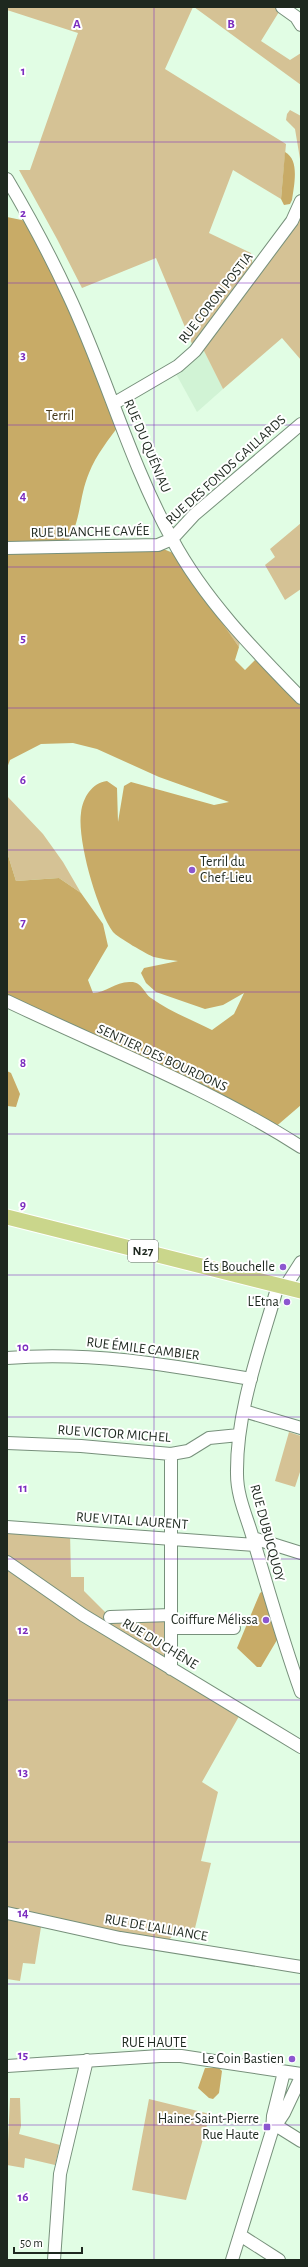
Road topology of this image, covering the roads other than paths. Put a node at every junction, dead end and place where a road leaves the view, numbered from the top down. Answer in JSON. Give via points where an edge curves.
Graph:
{"nodes":[{"id":1,"x":282,"y":7,"type":"edge"},
{"id":2,"x":301,"y":24,"type":"edge"},
{"id":3,"x":7,"y":179,"type":"edge"},
{"id":4,"x":301,"y":201,"type":"edge"},
{"id":5,"x":113,"y":404,"type":"junction"},
{"id":6,"x":301,"y":424,"type":"edge"},
{"id":7,"x":172,"y":539,"type":"junction"},
{"id":8,"x":7,"y":548,"type":"edge"},
{"id":9,"x":301,"y":698,"type":"edge"},
{"id":10,"x":7,"y":1001,"type":"edge"},
{"id":11,"x":301,"y":1147,"type":"edge"},
{"id":12,"x":7,"y":1217,"type":"edge"},
{"id":13,"x":301,"y":1262,"type":"edge"},
{"id":14,"x":282,"y":1286,"type":"junction"},
{"id":15,"x":301,"y":1291,"type":"edge"},
{"id":16,"x":7,"y":1358,"type":"edge"},
{"id":17,"x":251,"y":1379,"type":"junction"},
{"id":18,"x":244,"y":1411,"type":"junction"},
{"id":19,"x":301,"y":1428,"type":"edge"},
{"id":20,"x":239,"y":1435,"type":"junction"},
{"id":21,"x":7,"y":1443,"type":"edge"},
{"id":22,"x":171,"y":1454,"type":"junction"},
{"id":23,"x":7,"y":1527,"type":"edge"},
{"id":24,"x":171,"y":1538,"type":"junction"},
{"id":25,"x":254,"y":1541,"type":"junction"},
{"id":26,"x":301,"y":1553,"type":"edge"},
{"id":27,"x":7,"y":1562,"type":"edge"},
{"id":28,"x":171,"y":1615,"type":"junction"},
{"id":29,"x":110,"y":1617,"type":"dead end"},
{"id":30,"x":171,"y":1628,"type":"junction"},
{"id":31,"x":234,"y":1628,"type":"dead end"},
{"id":32,"x":171,"y":1669,"type":"junction"},
{"id":33,"x":301,"y":1692,"type":"edge"},
{"id":34,"x":301,"y":1746,"type":"edge"},
{"id":35,"x":7,"y":1913,"type":"edge"},
{"id":36,"x":301,"y":1967,"type":"edge"},
{"id":37,"x":87,"y":2060,"type":"junction"},
{"id":38,"x":7,"y":2066,"type":"edge"},
{"id":39,"x":295,"y":2074,"type":"edge"},
{"id":40,"x":274,"y":2128,"type":"junction"},
{"id":41,"x":301,"y":2141,"type":"edge"},
{"id":42,"x":240,"y":2235,"type":"junction"},
{"id":43,"x":54,"y":2260,"type":"edge"},
{"id":44,"x":232,"y":2260,"type":"edge"},
{"id":45,"x":279,"y":2260,"type":"edge"}],
"edges":[{"from":1,"to":2,"type":"street"},
{"from":3,"to":5,"type":"street","name":"RUE DU QUÉNIAU","via":[[69,294]]},
{"from":4,"to":5,"type":"street","name":"RUE CORON POSTIA","via":[[292,221],[195,351],[178,366]]},
{"from":5,"to":7,"type":"street","name":"RUE DU QUÉNIAU"},
{"from":6,"to":7,"type":"street","name":"RUE DES FONDS GAILLARDS","via":[[194,515]]},
{"from":7,"to":8,"type":"street","name":"RUE BLANCHE CAVÉE","via":[[150,546]]},
{"from":7,"to":9,"type":"street","name":"RUE DU QUÉNIAU","via":[[198,580],[238,631]]},
{"from":10,"to":11,"type":"street","name":"SENTIER DES BOURDONS","via":[[193,1087],[273,1129]]},
{"from":12,"to":14,"type":"main road","number":"N27"},
{"from":13,"to":14,"type":"street","name":"RUE DUBUCQUOY"},
{"from":14,"to":15,"type":"main road","number":"N27"},
{"from":14,"to":17,"type":"street","name":"RUE DUBUCQUOY"},
{"from":16,"to":17,"type":"street","name":"RUE ÉMILE CAMBIER","via":[[105,1357]]},
{"from":17,"to":18,"type":"street","name":"RUE DUBUCQUOY"},
{"from":18,"to":19,"type":"street"},
{"from":18,"to":20,"type":"street","name":"RUE DUBUCQUOY"},
{"from":20,"to":22,"type":"street","name":"RUE VICTOR MICHEL","via":[[210,1438],[188,1451]]},
{"from":20,"to":25,"type":"street","name":"RUE DUBUCQUOY","via":[[238,1490]]},
{"from":21,"to":22,"type":"street","name":"RUE VICTOR MICHEL","via":[[39,1443]]},
{"from":22,"to":24,"type":"street"},
{"from":23,"to":24,"type":"street","name":"RUE VITAL LAURENT"},
{"from":24,"to":25,"type":"street","name":"RUE VITAL LAURENT"},
{"from":24,"to":28,"type":"street"},
{"from":25,"to":26,"type":"street","name":"RUE VITAL LAURENT"},
{"from":25,"to":33,"type":"street","name":"RUE DUBUCQUOY","via":[[271,1603]]},
{"from":27,"to":32,"type":"street","name":"RUE DU CHÊNE","via":[[83,1615]]},
{"from":28,"to":29,"type":"street"},
{"from":28,"to":30,"type":"street"},
{"from":30,"to":31,"type":"street"},
{"from":30,"to":32,"type":"street"},
{"from":32,"to":34,"type":"street","name":"RUE DU CHÊNE"},
{"from":35,"to":36,"type":"street","name":"RUE DE L'ALLIANCE","via":[[120,1938]]},
{"from":37,"to":38,"type":"street","name":"RUE HAUTE"},
{"from":37,"to":39,"type":"street","name":"RUE HAUTE","via":[[180,2056]]},
{"from":37,"to":43,"type":"street","via":[[60,2174]]},
{"from":39,"to":40,"type":"street"},
{"from":39,"to":40,"type":"street","via":[[273,2116]]},
{"from":40,"to":41,"type":"street"},
{"from":40,"to":42,"type":"street"},
{"from":42,"to":44,"type":"street"},
{"from":42,"to":45,"type":"street"}]}
